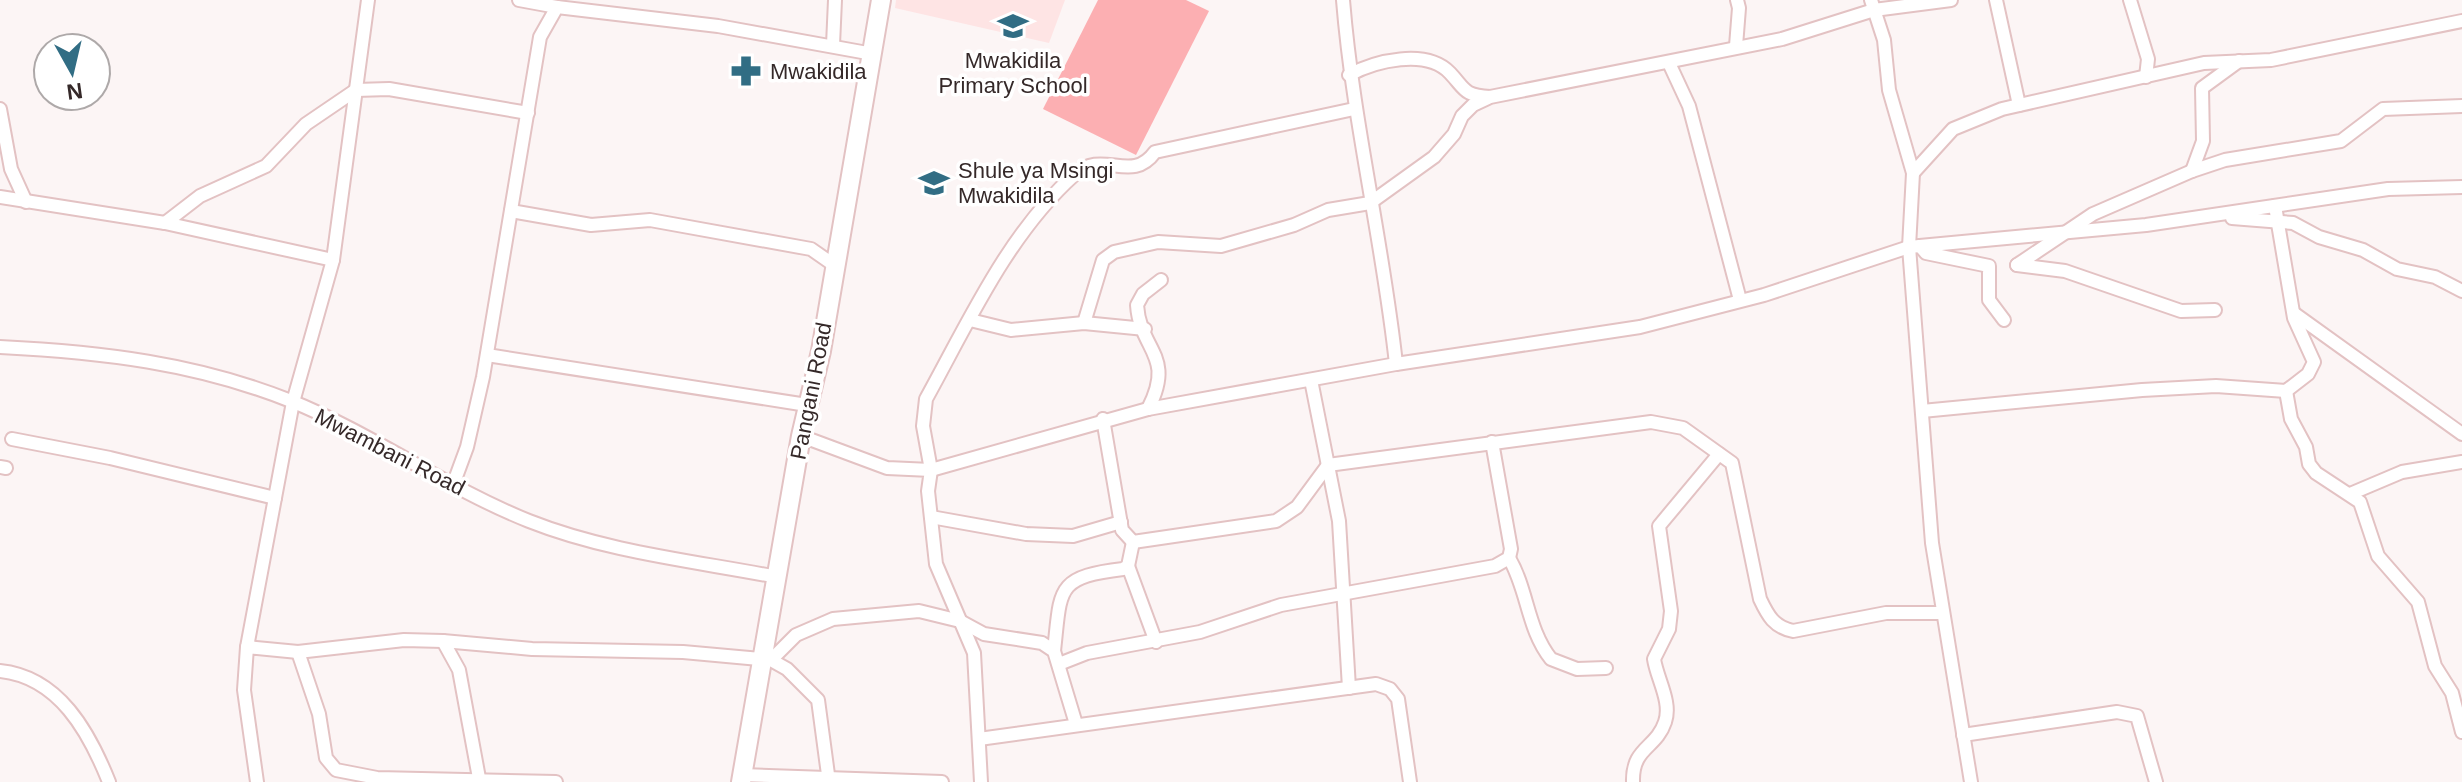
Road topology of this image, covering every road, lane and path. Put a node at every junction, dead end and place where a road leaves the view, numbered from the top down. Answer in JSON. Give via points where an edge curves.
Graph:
{"nodes":[{"id":1,"x":519,"y":0,"type":"edge"},
{"id":2,"x":835,"y":0,"type":"edge"},
{"id":3,"x":881,"y":0,"type":"edge"},
{"id":4,"x":1343,"y":0,"type":"edge"},
{"id":5,"x":1737,"y":0,"type":"edge"},
{"id":6,"x":1951,"y":0,"type":"edge"},
{"id":7,"x":1996,"y":0,"type":"edge"},
{"id":8,"x":2130,"y":0,"type":"edge"},
{"id":9,"x":369,"y":3,"type":"edge"},
{"id":10,"x":1872,"y":5,"type":"edge"},
{"id":11,"x":557,"y":7,"type":"junction"},
{"id":12,"x":2462,"y":21,"type":"edge"},
{"id":13,"x":833,"y":45,"type":"junction"},
{"id":14,"x":1736,"y":46,"type":"junction"},
{"id":15,"x":873,"y":54,"type":"junction"},
{"id":16,"x":2239,"y":61,"type":"junction"},
{"id":17,"x":1669,"y":63,"type":"junction"},
{"id":18,"x":1349,"y":75,"type":"junction"},
{"id":19,"x":2146,"y":77,"type":"junction"},
{"id":20,"x":356,"y":90,"type":"junction"},
{"id":21,"x":1490,"y":97,"type":"junction"},
{"id":22,"x":2019,"y":105,"type":"junction"},
{"id":23,"x":2462,"y":106,"type":"edge"},
{"id":24,"x":0,"y":109,"type":"edge"},
{"id":25,"x":1354,"y":109,"type":"junction"},
{"id":26,"x":528,"y":113,"type":"junction"},
{"id":27,"x":2192,"y":171,"type":"junction"},
{"id":28,"x":1913,"y":173,"type":"junction"},
{"id":29,"x":2460,"y":189,"type":"edge"},
{"id":30,"x":0,"y":197,"type":"edge"},
{"id":31,"x":26,"y":202,"type":"junction"},
{"id":32,"x":1370,"y":203,"type":"junction"},
{"id":33,"x":2275,"y":206,"type":"junction"},
{"id":34,"x":511,"y":211,"type":"junction"},
{"id":35,"x":2208,"y":216,"type":"junction"},
{"id":36,"x":2276,"y":222,"type":"junction"},
{"id":37,"x":165,"y":223,"type":"junction"},
{"id":38,"x":2069,"y":230,"type":"junction"},
{"id":39,"x":1915,"y":246,"type":"junction"},
{"id":40,"x":333,"y":260,"type":"junction"},
{"id":41,"x":834,"y":265,"type":"junction"},
{"id":42,"x":1161,"y":280,"type":"dead end"},
{"id":43,"x":2462,"y":291,"type":"edge"},
{"id":44,"x":1740,"y":300,"type":"junction"},
{"id":45,"x":2215,"y":310,"type":"dead end"},
{"id":46,"x":2295,"y":314,"type":"junction"},
{"id":47,"x":970,"y":320,"type":"junction"},
{"id":48,"x":2004,"y":320,"type":"dead end"},
{"id":49,"x":1084,"y":323,"type":"junction"},
{"id":50,"x":1145,"y":329,"type":"junction"},
{"id":51,"x":0,"y":347,"type":"edge"},
{"id":52,"x":487,"y":355,"type":"junction"},
{"id":53,"x":1396,"y":364,"type":"junction"},
{"id":54,"x":1311,"y":380,"type":"junction"},
{"id":55,"x":2286,"y":391,"type":"junction"},
{"id":56,"x":293,"y":402,"type":"junction"},
{"id":57,"x":807,"y":405,"type":"junction"},
{"id":58,"x":1148,"y":409,"type":"junction"},
{"id":59,"x":1922,"y":411,"type":"junction"},
{"id":60,"x":1103,"y":419,"type":"junction"},
{"id":61,"x":2462,"y":434,"type":"edge"},
{"id":62,"x":801,"y":436,"type":"junction"},
{"id":63,"x":12,"y":439,"type":"dead end"},
{"id":64,"x":1492,"y":442,"type":"junction"},
{"id":65,"x":1719,"y":454,"type":"junction"},
{"id":66,"x":2462,"y":462,"type":"edge"},
{"id":67,"x":1328,"y":465,"type":"junction"},
{"id":68,"x":931,"y":470,"type":"junction"},
{"id":69,"x":453,"y":485,"type":"junction"},
{"id":70,"x":2350,"y":494,"type":"junction"},
{"id":71,"x":275,"y":498,"type":"junction"},
{"id":72,"x":931,"y":517,"type":"junction"},
{"id":73,"x":1121,"y":522,"type":"junction"},
{"id":74,"x":1133,"y":542,"type":"junction"},
{"id":75,"x":1509,"y":558,"type":"junction"},
{"id":76,"x":1128,"y":566,"type":"junction"},
{"id":77,"x":777,"y":577,"type":"junction"},
{"id":78,"x":1344,"y":594,"type":"junction"},
{"id":79,"x":1943,"y":613,"type":"junction"},
{"id":80,"x":960,"y":621,"type":"junction"},
{"id":81,"x":443,"y":641,"type":"junction"},
{"id":82,"x":1156,"y":642,"type":"junction"},
{"id":83,"x":486,"y":646,"type":"junction"},
{"id":84,"x":247,"y":647,"type":"junction"},
{"id":85,"x":1054,"y":651,"type":"junction"},
{"id":86,"x":298,"y":652,"type":"junction"},
{"id":87,"x":767,"y":659,"type":"junction"},
{"id":88,"x":1059,"y":664,"type":"junction"},
{"id":89,"x":1606,"y":668,"type":"dead end"},
{"id":90,"x":459,"y":670,"type":"junction"},
{"id":91,"x":0,"y":671,"type":"edge"},
{"id":92,"x":1349,"y":688,"type":"junction"},
{"id":93,"x":1076,"y":724,"type":"junction"},
{"id":94,"x":2462,"y":732,"type":"edge"},
{"id":95,"x":1963,"y":735,"type":"junction"},
{"id":96,"x":979,"y":739,"type":"junction"},
{"id":97,"x":479,"y":778,"type":"junction"},
{"id":98,"x":742,"y":778,"type":"edge"},
{"id":99,"x":829,"y":781,"type":"edge"},
{"id":100,"x":109,"y":782,"type":"edge"},
{"id":101,"x":257,"y":782,"type":"edge"},
{"id":102,"x":556,"y":782,"type":"edge"},
{"id":103,"x":942,"y":782,"type":"edge"},
{"id":104,"x":981,"y":782,"type":"edge"},
{"id":105,"x":1410,"y":782,"type":"edge"},
{"id":106,"x":1633,"y":782,"type":"edge"},
{"id":107,"x":1971,"y":782,"type":"edge"},
{"id":108,"x":2156,"y":782,"type":"edge"}],
"edges":[{"from":1,"to":11,"type":"street"},
{"from":2,"to":13,"type":"street"},
{"from":3,"to":15,"type":"main road","name":"Pangani Road"},
{"from":4,"to":18,"type":"street"},
{"from":5,"to":14,"type":"street"},
{"from":6,"to":10,"type":"street"},
{"from":7,"to":22,"type":"street"},
{"from":8,"to":19,"type":"street","via":[[2148,59]]},
{"from":9,"to":20,"type":"street"},
{"from":10,"to":14,"type":"street","via":[[1782,39]]},
{"from":10,"to":28,"type":"street"},
{"from":11,"to":13,"type":"street"},
{"from":11,"to":26,"type":"street","via":[[540,37]]},
{"from":12,"to":16,"type":"street","via":[[2271,60]]},
{"from":13,"to":15,"type":"street"},
{"from":14,"to":17,"type":"street"},
{"from":15,"to":41,"type":"main road","name":"Pangani Road"},
{"from":16,"to":19,"type":"street"},
{"from":16,"to":27,"type":"street","via":[[2202,88],[2203,141]]},
{"from":17,"to":21,"type":"street"},
{"from":17,"to":44,"type":"street","via":[[1689,106]]},
{"from":18,"to":21,"type":"street","via":[[1369,64],[1419,60],[1438,65],[1472,96]]},
{"from":18,"to":25,"type":"street"},
{"from":19,"to":22,"type":"street"},
{"from":20,"to":26,"type":"street","via":[[389,89]]},
{"from":20,"to":37,"type":"street","via":[[306,124],[266,166],[200,196]]},
{"from":20,"to":40,"type":"street"},
{"from":21,"to":32,"type":"street","via":[[1462,116],[1434,157]]},
{"from":22,"to":28,"type":"street","via":[[1953,129]]},
{"from":23,"to":27,"type":"street","via":[[2383,109],[2341,141],[2225,160]]},
{"from":24,"to":31,"type":"street","via":[[11,169]]},
{"from":25,"to":32,"type":"street"},
{"from":25,"to":47,"type":"street","via":[[1155,152],[1146,164],[1133,168],[1088,165],[1028,223]]},
{"from":26,"to":34,"type":"street"},
{"from":27,"to":38,"type":"street","via":[[2093,214]]},
{"from":28,"to":39,"type":"street"},
{"from":29,"to":33,"type":"street","via":[[2388,189]]},
{"from":30,"to":31,"type":"street"},
{"from":31,"to":37,"type":"street"},
{"from":32,"to":49,"type":"street","via":[[1328,210],[1221,246],[1158,242],[1114,252],[1103,260]]},
{"from":32,"to":53,"type":"street"},
{"from":33,"to":35,"type":"street"},
{"from":33,"to":36,"type":"street"},
{"from":34,"to":41,"type":"street","via":[[591,225],[650,220],[811,249]]},
{"from":34,"to":52,"type":"street"},
{"from":35,"to":36,"type":"street"},
{"from":35,"to":38,"type":"street"},
{"from":36,"to":43,"type":"street","via":[[2293,223]]},
{"from":36,"to":46,"type":"street"},
{"from":37,"to":40,"type":"street"},
{"from":38,"to":39,"type":"street"},
{"from":38,"to":45,"type":"street","via":[[2017,265],[2065,271],[2181,311]]},
{"from":39,"to":44,"type":"street"},
{"from":39,"to":48,"type":"street","via":[[1989,266],[1989,300]]},
{"from":39,"to":59,"type":"street"},
{"from":40,"to":56,"type":"street"},
{"from":41,"to":57,"type":"main road","name":"Pangani Road"},
{"from":42,"to":50,"type":"street","via":[[1137,305]]},
{"from":44,"to":53,"type":"street","via":[[1640,327]]},
{"from":46,"to":55,"type":"street","via":[[2314,362],[2308,374]]},
{"from":46,"to":61,"type":"street"},
{"from":47,"to":49,"type":"street","via":[[1011,330]]},
{"from":47,"to":68,"type":"street","via":[[926,399],[923,426]]},
{"from":49,"to":50,"type":"street"},
{"from":50,"to":58,"type":"street","via":[[1160,373],[1160,386]]},
{"from":51,"to":56,"type":"street","name":"Mwambani Road","via":[[207,371]]},
{"from":52,"to":57,"type":"street"},
{"from":52,"to":69,"type":"street"},
{"from":53,"to":54,"type":"street"},
{"from":54,"to":58,"type":"street"},
{"from":54,"to":67,"type":"street"},
{"from":55,"to":59,"type":"street","via":[[2216,386],[2142,390]]},
{"from":55,"to":70,"type":"street","via":[[2309,464]]},
{"from":56,"to":69,"type":"street","name":"Mwambani Road"},
{"from":56,"to":71,"type":"street"},
{"from":57,"to":62,"type":"main road","name":"Pangani Road"},
{"from":58,"to":60,"type":"street"},
{"from":59,"to":79,"type":"street"},
{"from":60,"to":68,"type":"street"},
{"from":60,"to":73,"type":"street"},
{"from":62,"to":68,"type":"street","via":[[887,468]]},
{"from":62,"to":77,"type":"main road","name":"Pangani Road"},
{"from":63,"to":71,"type":"street"},
{"from":64,"to":65,"type":"street","via":[[1660,423],[1683,428]]},
{"from":64,"to":67,"type":"street"},
{"from":64,"to":75,"type":"street"},
{"from":65,"to":79,"type":"street","via":[[1732,463],[1737,478],[1760,599],[1769,618],[1783,629],[1886,613]]},
{"from":65,"to":106,"type":"street","via":[[1659,526],[1671,611],[1669,629],[1654,659],[1666,720],[1633,765]]},
{"from":66,"to":70,"type":"street","via":[[2402,472]]},
{"from":67,"to":74,"type":"street","via":[[1297,507],[1276,521]]},
{"from":67,"to":78,"type":"street","via":[[1339,521]]},
{"from":68,"to":72,"type":"street"},
{"from":69,"to":77,"type":"street","name":"Mwambani Road","via":[[528,521],[594,543]]},
{"from":70,"to":94,"type":"street","via":[[2360,502],[2378,556],[2418,602],[2435,666],[2452,693]]},
{"from":71,"to":84,"type":"street"},
{"from":72,"to":73,"type":"street","via":[[1026,534],[1073,536]]},
{"from":72,"to":80,"type":"street","via":[[936,564]]},
{"from":73,"to":74,"type":"street"},
{"from":74,"to":76,"type":"street"},
{"from":75,"to":78,"type":"street","via":[[1495,566]]},
{"from":75,"to":89,"type":"street","via":[[1551,659],[1577,669]]},
{"from":76,"to":82,"type":"street"},
{"from":76,"to":85,"type":"street","via":[[1070,582],[1062,590]]},
{"from":77,"to":87,"type":"main road","name":"Pangani Road"},
{"from":78,"to":82,"type":"street","via":[[1281,605]]},
{"from":78,"to":92,"type":"street"},
{"from":79,"to":95,"type":"street"},
{"from":80,"to":85,"type":"street","via":[[984,634],[1042,643]]},
{"from":80,"to":87,"type":"street","via":[[919,611],[833,619],[796,635]]},
{"from":80,"to":96,"type":"street","via":[[974,653]]},
{"from":81,"to":83,"type":"street"},
{"from":81,"to":86,"type":"street"},
{"from":81,"to":90,"type":"street"},
{"from":82,"to":88,"type":"street","via":[[1087,653]]},
{"from":83,"to":87,"type":"street"},
{"from":83,"to":90,"type":"street","via":[[469,651]]},
{"from":84,"to":86,"type":"street"},
{"from":84,"to":101,"type":"street","via":[[244,690]]},
{"from":85,"to":88,"type":"street"},
{"from":86,"to":97,"type":"street","via":[[319,714],[326,758],[336,770],[377,778]]},
{"from":87,"to":98,"type":"main road","name":"Pangani Road"},
{"from":87,"to":99,"type":"street","via":[[787,669],[818,700]]},
{"from":88,"to":93,"type":"street"},
{"from":90,"to":97,"type":"street"},
{"from":91,"to":100,"type":"street","via":[[32,679],[78,717]]},
{"from":92,"to":93,"type":"street"},
{"from":92,"to":105,"type":"street","via":[[1376,684],[1398,699]]},
{"from":93,"to":96,"type":"street"},
{"from":95,"to":107,"type":"street"},
{"from":95,"to":108,"type":"street","via":[[2117,712],[2137,716]]},
{"from":96,"to":104,"type":"street"},
{"from":97,"to":102,"type":"street"},
{"from":98,"to":99,"type":"street"},
{"from":99,"to":103,"type":"street"}]}
